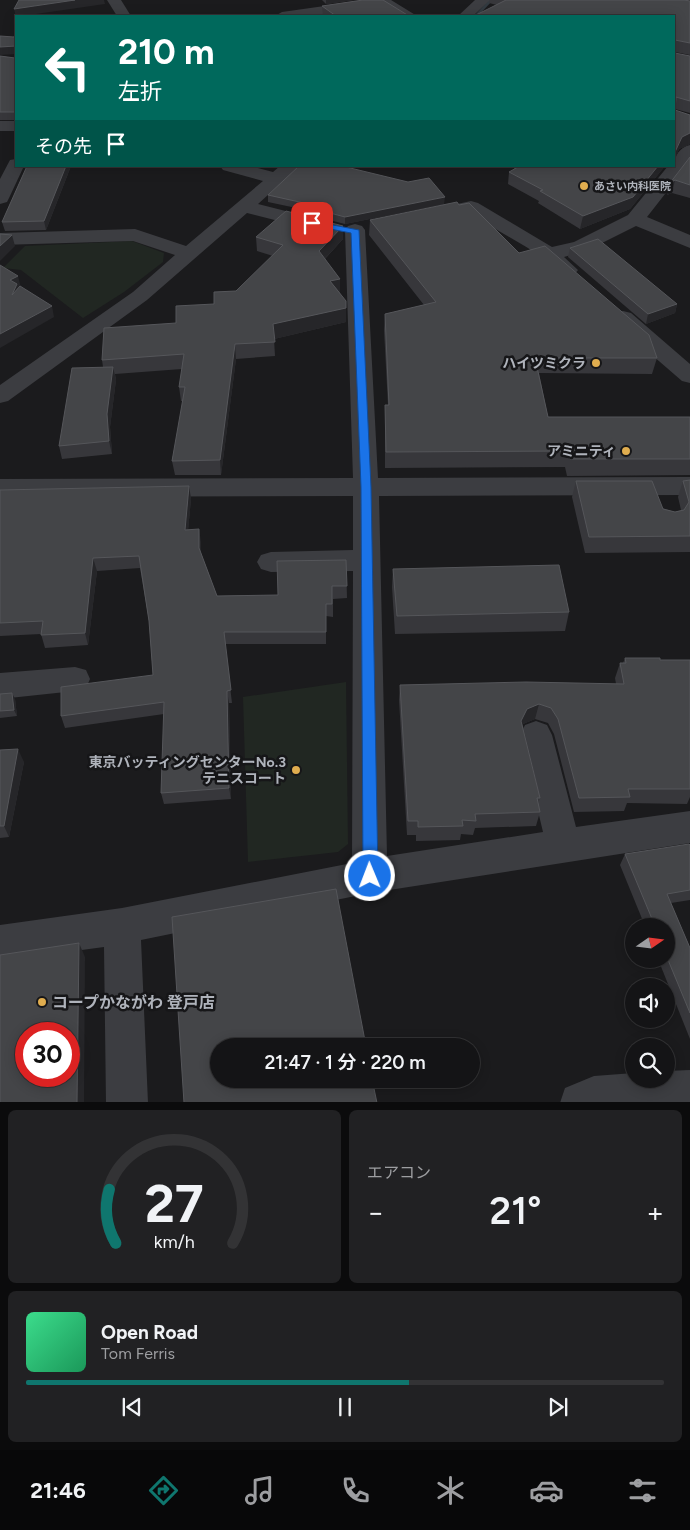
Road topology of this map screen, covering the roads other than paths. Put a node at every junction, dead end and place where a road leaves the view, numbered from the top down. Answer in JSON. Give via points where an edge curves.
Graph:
{"nodes":[{"id":1,"x":114,"y":0,"type":"edge"},
{"id":2,"x":483,"y":0,"type":"edge"},
{"id":3,"x":382,"y":1,"type":"edge"},
{"id":4,"x":123,"y":15,"type":"edge"},
{"id":5,"x":289,"y":15,"type":"edge"},
{"id":6,"x":408,"y":15,"type":"edge"},
{"id":7,"x":465,"y":15,"type":"edge"},
{"id":8,"x":0,"y":126,"type":"edge"},
{"id":9,"x":15,"y":126,"type":"edge"},
{"id":10,"x":690,"y":150,"type":"edge"},
{"id":11,"x":15,"y":166,"type":"edge"},
{"id":12,"x":238,"y":167,"type":"edge"},
{"id":13,"x":284,"y":172,"type":"edge"},
{"id":14,"x":670,"y":175,"type":"junction"},
{"id":15,"x":690,"y":180,"type":"edge"},
{"id":16,"x":0,"y":198,"type":"edge"},
{"id":17,"x":246,"y":207,"type":"junction"},
{"id":18,"x":423,"y":217,"type":"edge"},
{"id":19,"x":635,"y":219,"type":"junction"},
{"id":20,"x":0,"y":239,"type":"edge"},
{"id":21,"x":690,"y":242,"type":"edge"},
{"id":22,"x":188,"y":253,"type":"junction"},
{"id":23,"x":549,"y":254,"type":"junction"},
{"id":24,"x":579,"y":280,"type":"edge"},
{"id":25,"x":609,"y":306,"type":"edge"},
{"id":26,"x":690,"y":376,"type":"edge"},
{"id":27,"x":0,"y":396,"type":"edge"},
{"id":28,"x":690,"y":486,"type":"edge"},
{"id":29,"x":366,"y":487,"type":"junction"},
{"id":30,"x":0,"y":488,"type":"edge"},
{"id":31,"x":367,"y":560,"type":"junction"},
{"id":32,"x":271,"y":562,"type":"dead end"},
{"id":33,"x":75,"y":679,"type":"dead end"},
{"id":34,"x":0,"y":686,"type":"edge"},
{"id":35,"x":536,"y":735,"type":"dead end"},
{"id":36,"x":690,"y":827,"type":"edge"},
{"id":37,"x":563,"y":845,"type":"junction"},
{"id":38,"x":370,"y":876,"type":"junction"},
{"id":39,"x":122,"y":926,"type":"junction"},
{"id":40,"x":0,"y":943,"type":"edge"},
{"id":41,"x":690,"y":1090,"type":"edge"},
{"id":42,"x":127,"y":1102,"type":"edge"},
{"id":43,"x":580,"y":1102,"type":"edge"}],
"edges":[{"from":1,"to":4,"type":"street"},
{"from":2,"to":7,"type":"street"},
{"from":3,"to":5,"type":"street"},
{"from":3,"to":6,"type":"street"},
{"from":8,"to":9,"type":"street"},
{"from":10,"to":14,"type":"street"},
{"from":11,"to":16,"type":"street"},
{"from":12,"to":13,"type":"street"},
{"from":13,"to":17,"type":"street"},
{"from":14,"to":15,"type":"street"},
{"from":14,"to":19,"type":"street"},
{"from":17,"to":22,"type":"street"},
{"from":17,"to":29,"type":"street","via":[[345,232],[365,228]]},
{"from":18,"to":23,"type":"street","via":[[471,207]]},
{"from":19,"to":21,"type":"street"},
{"from":19,"to":23,"type":"street","via":[[581,246]]},
{"from":20,"to":22,"type":"street","via":[[134,235]]},
{"from":22,"to":27,"type":"street","via":[[140,296]]},
{"from":23,"to":24,"type":"street"},
{"from":25,"to":26,"type":"street"},
{"from":28,"to":29,"type":"street","via":[[663,498]]},
{"from":29,"to":30,"type":"street"},
{"from":29,"to":31,"type":"street"},
{"from":31,"to":32,"type":"street"},
{"from":31,"to":38,"type":"street"},
{"from":33,"to":34,"type":"street"},
{"from":35,"to":37,"type":"street"},
{"from":36,"to":37,"type":"street"},
{"from":37,"to":38,"type":"street"},
{"from":38,"to":39,"type":"street"},
{"from":39,"to":40,"type":"street"},
{"from":39,"to":42,"type":"street"},
{"from":41,"to":43,"type":"street","via":[[594,1096]]}]}
